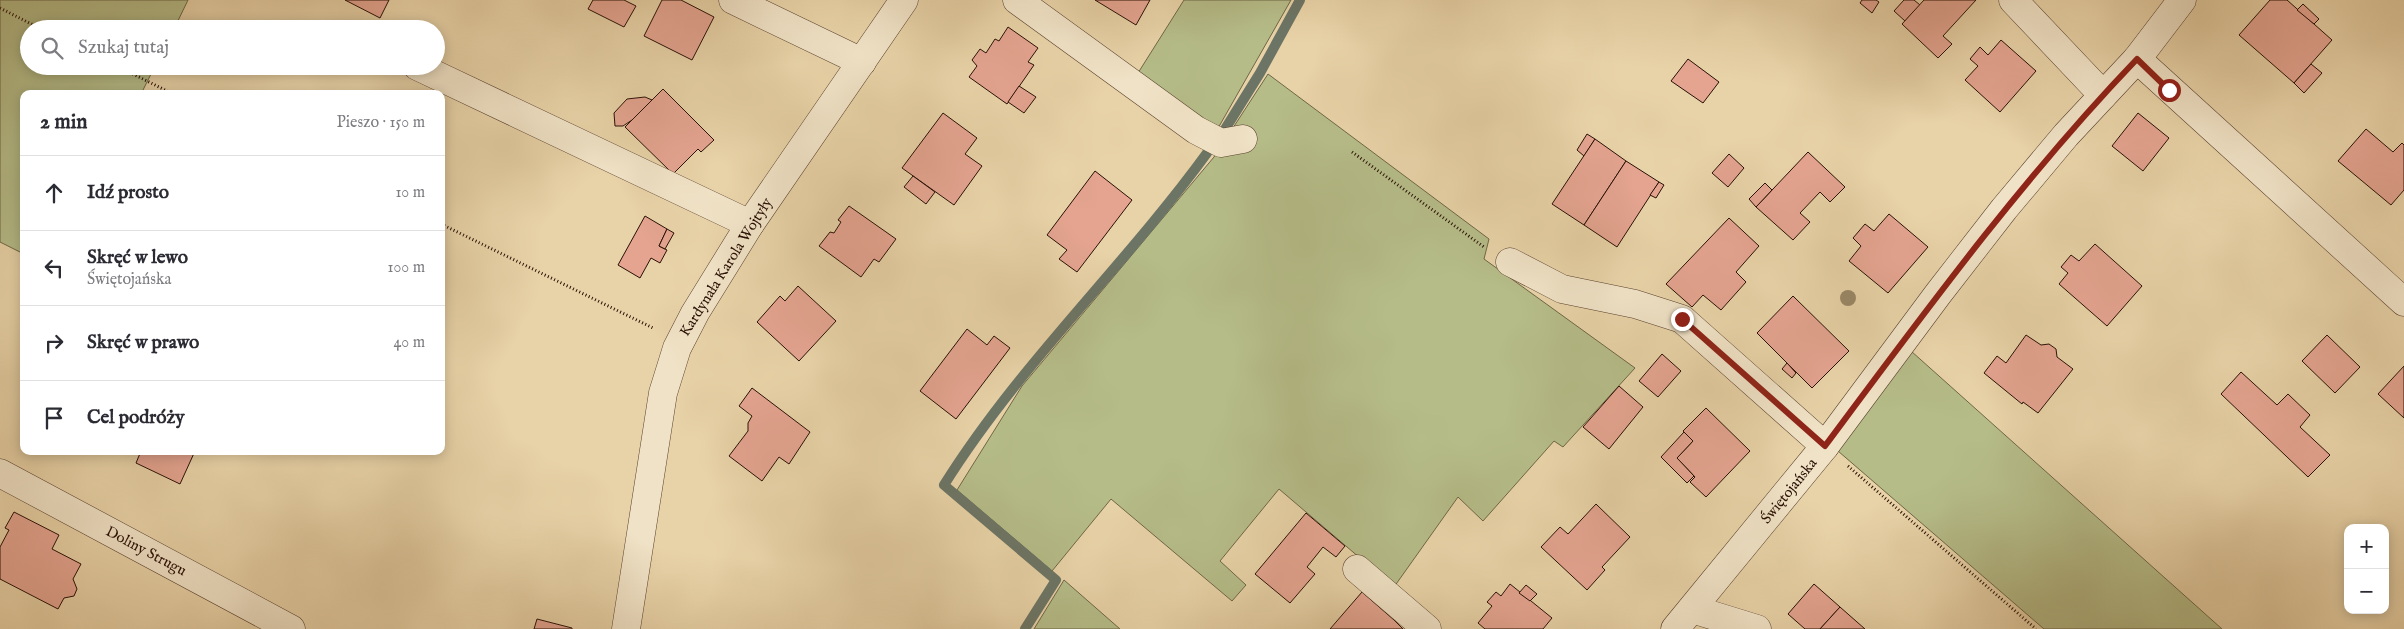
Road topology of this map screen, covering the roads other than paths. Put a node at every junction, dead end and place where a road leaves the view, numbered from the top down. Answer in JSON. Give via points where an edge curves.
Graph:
{"nodes":[{"id":1,"x":733,"y":0,"type":"edge"},
{"id":2,"x":904,"y":0,"type":"edge"},
{"id":3,"x":1017,"y":0,"type":"edge"},
{"id":4,"x":2013,"y":0,"type":"edge"},
{"id":5,"x":2182,"y":0,"type":"edge"},
{"id":6,"x":2137,"y":59,"type":"junction"},
{"id":7,"x":862,"y":62,"type":"junction"},
{"id":8,"x":436,"y":75,"type":"edge"},
{"id":9,"x":2102,"y":95,"type":"junction"},
{"id":10,"x":1244,"y":139,"type":"dead end"},
{"id":11,"x":750,"y":224,"type":"junction"},
{"id":12,"x":1510,"y":262,"type":"road end"},
{"id":13,"x":2404,"y":302,"type":"edge"},
{"id":14,"x":1825,"y":446,"type":"junction"},
{"id":15,"x":0,"y":473,"type":"edge"},
{"id":16,"x":1357,"y":569,"type":"dead end"},
{"id":17,"x":1692,"y":609,"type":"junction"},
{"id":18,"x":291,"y":629,"type":"edge"},
{"id":19,"x":626,"y":629,"type":"edge"},
{"id":20,"x":1427,"y":629,"type":"edge"},
{"id":21,"x":1675,"y":629,"type":"edge"},
{"id":22,"x":1757,"y":629,"type":"edge"}],
"edges":[{"from":1,"to":7,"type":"street"},
{"from":2,"to":7,"type":"street","name":"Kardynała Karola Wojtyły"},
{"from":3,"to":10,"type":"street","via":[[1196,130],[1220,143]]},
{"from":4,"to":9,"type":"street"},
{"from":5,"to":6,"type":"street","name":"Świętojańska"},
{"from":6,"to":9,"type":"street","name":"Świętojańska"},
{"from":6,"to":13,"type":"street"},
{"from":7,"to":11,"type":"street","name":"Kardynała Karola Wojtyły"},
{"from":8,"to":11,"type":"street"},
{"from":9,"to":14,"type":"street","name":"Świętojańska","via":[[2004,209]]},
{"from":11,"to":19,"type":"street","name":"Kardynała Karola Wojtyły","via":[[694,313],[680,341],[663,393]]},
{"from":12,"to":14,"type":"street","via":[[1562,289],[1635,304],[1682,319]]},
{"from":14,"to":17,"type":"street","name":"Świętojańska"},
{"from":15,"to":18,"type":"street","name":"Doliny Strugu"},
{"from":16,"to":20,"type":"street"},
{"from":17,"to":21,"type":"street","name":"Świętojańska"},
{"from":17,"to":22,"type":"street"}]}
